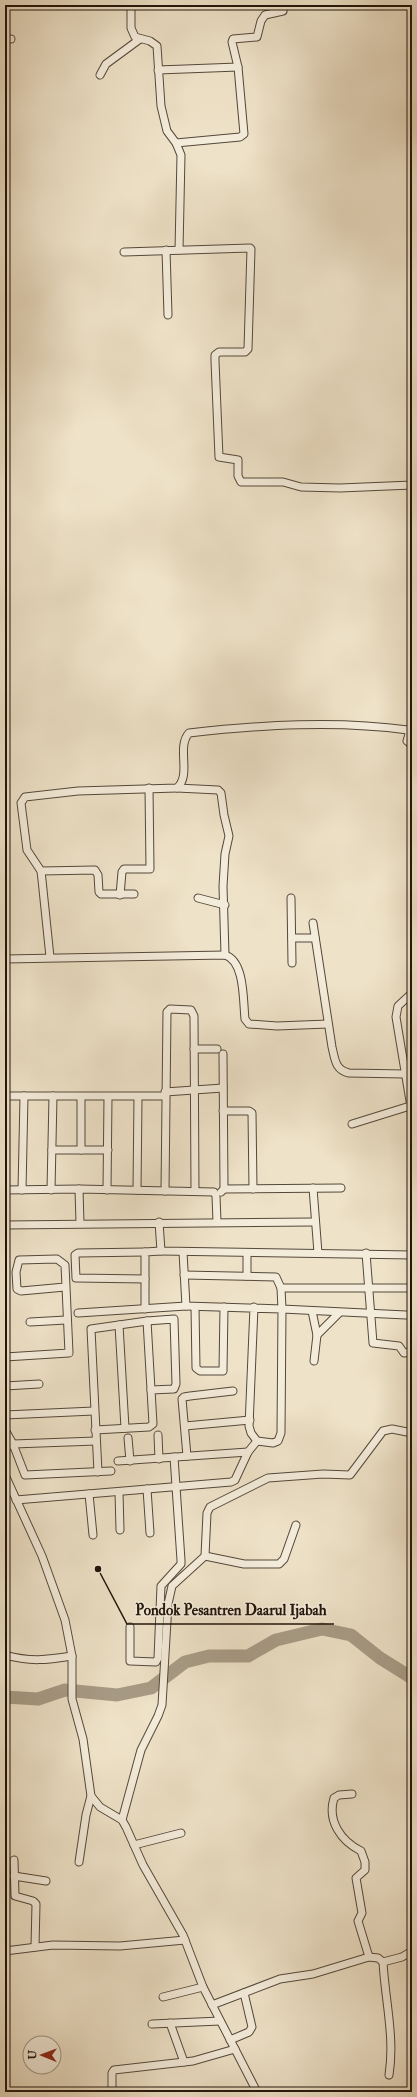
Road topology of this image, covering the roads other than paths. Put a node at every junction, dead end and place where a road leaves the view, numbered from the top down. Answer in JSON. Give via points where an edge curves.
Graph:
{"nodes":[{"id":1,"x":131,"y":5,"type":"edge"},
{"id":2,"x":282,"y":5,"type":"edge"},
{"id":3,"x":140,"y":39,"type":"junction"},
{"id":4,"x":238,"y":68,"type":"junction"},
{"id":5,"x":158,"y":70,"type":"junction"},
{"id":6,"x":100,"y":75,"type":"dead end"},
{"id":7,"x":176,"y":144,"type":"junction"},
{"id":8,"x":166,"y":250,"type":"junction"},
{"id":9,"x":179,"y":250,"type":"junction"},
{"id":10,"x":124,"y":252,"type":"dead end"},
{"id":11,"x":168,"y":315,"type":"dead end"},
{"id":12,"x":412,"y":486,"type":"edge"},
{"id":13,"x":412,"y":745,"type":"edge"},
{"id":14,"x":149,"y":788,"type":"junction"},
{"id":15,"x":177,"y":788,"type":"junction"},
{"id":16,"x":41,"y":871,"type":"junction"},
{"id":17,"x":134,"y":894,"type":"dead end"},
{"id":18,"x":120,"y":895,"type":"junction"},
{"id":19,"x":198,"y":898,"type":"dead end"},
{"id":20,"x":291,"y":898,"type":"dead end"},
{"id":21,"x":225,"y":905,"type":"junction"},
{"id":22,"x":313,"y":923,"type":"dead end"},
{"id":23,"x":292,"y":938,"type":"junction"},
{"id":24,"x":314,"y":938,"type":"junction"},
{"id":25,"x":225,"y":955,"type":"junction"},
{"id":26,"x":50,"y":958,"type":"junction"},
{"id":27,"x":5,"y":959,"type":"edge"},
{"id":28,"x":292,"y":962,"type":"dead end"},
{"id":29,"x":412,"y":993,"type":"edge"},
{"id":30,"x":328,"y":1024,"type":"junction"},
{"id":31,"x":194,"y":1049,"type":"junction"},
{"id":32,"x":409,"y":1072,"type":"edge"},
{"id":33,"x":223,"y":1088,"type":"junction"},
{"id":34,"x":194,"y":1090,"type":"junction"},
{"id":35,"x":165,"y":1094,"type":"junction"},
{"id":36,"x":5,"y":1096,"type":"edge"},
{"id":37,"x":24,"y":1096,"type":"junction"},
{"id":38,"x":53,"y":1096,"type":"junction"},
{"id":39,"x":138,"y":1096,"type":"junction"},
{"id":40,"x":410,"y":1096,"type":"edge"},
{"id":41,"x":82,"y":1097,"type":"junction"},
{"id":42,"x":108,"y":1097,"type":"junction"},
{"id":43,"x":411,"y":1110,"type":"edge"},
{"id":44,"x":223,"y":1111,"type":"junction"},
{"id":45,"x":352,"y":1124,"type":"dead end"},
{"id":46,"x":52,"y":1150,"type":"junction"},
{"id":47,"x":80,"y":1150,"type":"junction"},
{"id":48,"x":108,"y":1150,"type":"junction"},
{"id":49,"x":313,"y":1188,"type":"junction"},
{"id":50,"x":341,"y":1188,"type":"dead end"},
{"id":51,"x":80,"y":1189,"type":"junction"},
{"id":52,"x":224,"y":1189,"type":"junction"},
{"id":53,"x":253,"y":1189,"type":"junction"},
{"id":54,"x":5,"y":1190,"type":"edge"},
{"id":55,"x":22,"y":1190,"type":"junction"},
{"id":56,"x":51,"y":1190,"type":"junction"},
{"id":57,"x":107,"y":1190,"type":"junction"},
{"id":58,"x":137,"y":1190,"type":"junction"},
{"id":59,"x":165,"y":1191,"type":"junction"},
{"id":60,"x":195,"y":1191,"type":"junction"},
{"id":61,"x":216,"y":1196,"type":"junction"},
{"id":62,"x":159,"y":1222,"type":"junction"},
{"id":63,"x":217,"y":1222,"type":"junction"},
{"id":64,"x":314,"y":1222,"type":"junction"},
{"id":65,"x":80,"y":1223,"type":"junction"},
{"id":66,"x":5,"y":1225,"type":"edge"},
{"id":67,"x":161,"y":1251,"type":"junction"},
{"id":68,"x":145,"y":1252,"type":"junction"},
{"id":69,"x":183,"y":1252,"type":"junction"},
{"id":70,"x":318,"y":1253,"type":"junction"},
{"id":71,"x":366,"y":1253,"type":"junction"},
{"id":72,"x":247,"y":1254,"type":"junction"},
{"id":73,"x":412,"y":1255,"type":"edge"},
{"id":74,"x":184,"y":1275,"type":"junction"},
{"id":75,"x":247,"y":1276,"type":"junction"},
{"id":76,"x":145,"y":1279,"type":"junction"},
{"id":77,"x":65,"y":1287,"type":"junction"},
{"id":78,"x":280,"y":1288,"type":"junction"},
{"id":79,"x":369,"y":1288,"type":"junction"},
{"id":80,"x":412,"y":1288,"type":"edge"},
{"id":81,"x":186,"y":1306,"type":"junction"},
{"id":82,"x":194,"y":1306,"type":"junction"},
{"id":83,"x":224,"y":1307,"type":"junction"},
{"id":84,"x":254,"y":1307,"type":"junction"},
{"id":85,"x":145,"y":1309,"type":"junction"},
{"id":86,"x":282,"y":1309,"type":"junction"},
{"id":87,"x":312,"y":1312,"type":"junction"},
{"id":88,"x":78,"y":1313,"type":"dead end"},
{"id":89,"x":339,"y":1313,"type":"junction"},
{"id":90,"x":370,"y":1314,"type":"junction"},
{"id":91,"x":406,"y":1315,"type":"dead end"},
{"id":92,"x":66,"y":1320,"type":"junction"},
{"id":93,"x":147,"y":1320,"type":"junction"},
{"id":94,"x":30,"y":1322,"type":"dead end"},
{"id":95,"x":119,"y":1325,"type":"junction"},
{"id":96,"x":317,"y":1335,"type":"junction"},
{"id":97,"x":412,"y":1352,"type":"edge"},
{"id":98,"x":5,"y":1357,"type":"edge"},
{"id":99,"x":314,"y":1361,"type":"dead end"},
{"id":100,"x":39,"y":1384,"type":"dead end"},
{"id":101,"x":5,"y":1386,"type":"edge"},
{"id":102,"x":151,"y":1390,"type":"junction"},
{"id":103,"x":233,"y":1391,"type":"dead end"},
{"id":104,"x":94,"y":1411,"type":"junction"},
{"id":105,"x":5,"y":1415,"type":"edge"},
{"id":106,"x":250,"y":1420,"type":"junction"},
{"id":107,"x":185,"y":1426,"type":"junction"},
{"id":108,"x":125,"y":1428,"type":"junction"},
{"id":109,"x":5,"y":1430,"type":"edge"},
{"id":110,"x":95,"y":1430,"type":"junction"},
{"id":111,"x":412,"y":1433,"type":"edge"},
{"id":112,"x":158,"y":1435,"type":"dead end"},
{"id":113,"x":128,"y":1438,"type":"dead end"},
{"id":114,"x":96,"y":1441,"type":"junction"},
{"id":115,"x":257,"y":1441,"type":"junction"},
{"id":116,"x":13,"y":1444,"type":"junction"},
{"id":117,"x":5,"y":1447,"type":"edge"},
{"id":118,"x":248,"y":1452,"type":"junction"},
{"id":119,"x":187,"y":1456,"type":"junction"},
{"id":120,"x":174,"y":1457,"type":"junction"},
{"id":121,"x":160,"y":1458,"type":"junction"},
{"id":122,"x":118,"y":1461,"type":"dead end"},
{"id":123,"x":130,"y":1461,"type":"junction"},
{"id":124,"x":111,"y":1471,"type":"dead end"},
{"id":125,"x":98,"y":1472,"type":"junction"},
{"id":126,"x":5,"y":1475,"type":"edge"},
{"id":127,"x":176,"y":1487,"type":"junction"},
{"id":128,"x":147,"y":1489,"type":"junction"},
{"id":129,"x":119,"y":1492,"type":"junction"},
{"id":130,"x":89,"y":1494,"type":"junction"},
{"id":131,"x":16,"y":1500,"type":"junction"},
{"id":132,"x":296,"y":1525,"type":"dead end"},
{"id":133,"x":120,"y":1530,"type":"dead end"},
{"id":134,"x":150,"y":1533,"type":"dead end"},
{"id":135,"x":93,"y":1535,"type":"dead end"},
{"id":136,"x":205,"y":1556,"type":"junction"},
{"id":137,"x":130,"y":1627,"type":"dead end"},
{"id":138,"x":5,"y":1655,"type":"edge"},
{"id":139,"x":72,"y":1656,"type":"junction"},
{"id":140,"x":352,"y":1794,"type":"dead end"},
{"id":141,"x":91,"y":1796,"type":"junction"},
{"id":142,"x":122,"y":1820,"type":"junction"},
{"id":143,"x":181,"y":1833,"type":"dead end"},
{"id":144,"x":134,"y":1845,"type":"junction"},
{"id":145,"x":14,"y":1860,"type":"dead end"},
{"id":146,"x":79,"y":1862,"type":"dead end"},
{"id":147,"x":14,"y":1876,"type":"junction"},
{"id":148,"x":46,"y":1881,"type":"dead end"},
{"id":149,"x":185,"y":1940,"type":"junction"},
{"id":150,"x":35,"y":1947,"type":"junction"},
{"id":151,"x":5,"y":1951,"type":"edge"},
{"id":152,"x":412,"y":1951,"type":"edge"},
{"id":153,"x":369,"y":1957,"type":"junction"},
{"id":154,"x":383,"y":1962,"type":"junction"},
{"id":155,"x":203,"y":1987,"type":"junction"},
{"id":156,"x":244,"y":1993,"type":"junction"},
{"id":157,"x":162,"y":1997,"type":"dead end"},
{"id":158,"x":212,"y":2005,"type":"junction"},
{"id":159,"x":220,"y":2021,"type":"junction"},
{"id":160,"x":170,"y":2023,"type":"junction"},
{"id":161,"x":152,"y":2024,"type":"dead end"},
{"id":162,"x":230,"y":2040,"type":"junction"},
{"id":163,"x":235,"y":2049,"type":"junction"},
{"id":164,"x":184,"y":2062,"type":"junction"},
{"id":165,"x":389,"y":2075,"type":"dead end"},
{"id":166,"x":112,"y":2092,"type":"edge"},
{"id":167,"x":258,"y":2092,"type":"edge"}],
"edges":[{"from":1,"to":3,"type":"street","via":[[131,28],[135,37]]},
{"from":2,"to":4,"type":"street","via":[[284,11],[265,15],[257,37],[233,39]]},
{"from":3,"to":5,"type":"street","via":[[155,43]]},
{"from":3,"to":6,"type":"street","via":[[106,64]]},
{"from":4,"to":5,"type":"street"},
{"from":4,"to":7,"type":"street","via":[[244,134],[240,137]]},
{"from":5,"to":7,"type":"street","via":[[161,106],[167,131]]},
{"from":7,"to":9,"type":"street","via":[[181,156]]},
{"from":8,"to":9,"type":"street"},
{"from":8,"to":10,"type":"street"},
{"from":8,"to":11,"type":"street"},
{"from":9,"to":12,"type":"street","via":[[251,249],[248,349],[245,352],[219,352],[215,356],[219,457],[238,460],[240,481],[283,482],[301,487]]},
{"from":13,"to":15,"type":"street","via":[[407,741],[408,730],[339,725],[258,727],[189,733],[184,744],[181,783]]},
{"from":14,"to":15,"type":"street"},
{"from":14,"to":16,"type":"street","via":[[78,791],[25,797],[21,803],[27,850]]},
{"from":14,"to":18,"type":"street","via":[[150,869],[124,869]]},
{"from":15,"to":21,"type":"street","via":[[220,792],[229,836],[223,886]]},
{"from":16,"to":18,"type":"street","via":[[95,870],[101,894]]},
{"from":16,"to":26,"type":"street"},
{"from":17,"to":18,"type":"street"},
{"from":19,"to":21,"type":"street"},
{"from":20,"to":23,"type":"street"},
{"from":21,"to":25,"type":"street"},
{"from":22,"to":24,"type":"street"},
{"from":23,"to":24,"type":"street"},
{"from":23,"to":28,"type":"street"},
{"from":24,"to":30,"type":"street"},
{"from":25,"to":26,"type":"street"},
{"from":25,"to":30,"type":"street","via":[[231,957],[238,968],[245,1019],[249,1024]]},
{"from":26,"to":27,"type":"street"},
{"from":29,"to":32,"type":"street","via":[[398,1006],[396,1017]]},
{"from":30,"to":32,"type":"street","via":[[337,1066],[342,1072]]},
{"from":31,"to":33,"type":"street","via":[[220,1051]]},
{"from":31,"to":34,"type":"street"},
{"from":31,"to":35,"type":"street","via":[[193,1012],[168,1010]]},
{"from":32,"to":40,"type":"street"},
{"from":33,"to":34,"type":"street"},
{"from":33,"to":44,"type":"street"},
{"from":34,"to":35,"type":"street"},
{"from":34,"to":60,"type":"street"},
{"from":35,"to":39,"type":"street"},
{"from":35,"to":59,"type":"street"},
{"from":36,"to":37,"type":"street"},
{"from":37,"to":38,"type":"street"},
{"from":37,"to":55,"type":"street"},
{"from":38,"to":41,"type":"street"},
{"from":38,"to":46,"type":"street"},
{"from":39,"to":42,"type":"street"},
{"from":39,"to":58,"type":"street"},
{"from":40,"to":43,"type":"street"},
{"from":41,"to":42,"type":"street"},
{"from":41,"to":47,"type":"street"},
{"from":42,"to":48,"type":"street"},
{"from":43,"to":45,"type":"street"},
{"from":44,"to":52,"type":"street"},
{"from":44,"to":53,"type":"street","via":[[252,1113]]},
{"from":46,"to":47,"type":"street"},
{"from":46,"to":56,"type":"street"},
{"from":47,"to":48,"type":"street"},
{"from":48,"to":57,"type":"street"},
{"from":49,"to":50,"type":"street"},
{"from":49,"to":53,"type":"street"},
{"from":49,"to":64,"type":"street"},
{"from":51,"to":56,"type":"street"},
{"from":51,"to":57,"type":"street"},
{"from":51,"to":65,"type":"street"},
{"from":52,"to":53,"type":"street"},
{"from":52,"to":61,"type":"street"},
{"from":54,"to":55,"type":"street"},
{"from":55,"to":56,"type":"street"},
{"from":57,"to":58,"type":"street"},
{"from":58,"to":59,"type":"street"},
{"from":59,"to":60,"type":"street"},
{"from":60,"to":61,"type":"street","via":[[214,1192]]},
{"from":61,"to":63,"type":"street"},
{"from":62,"to":63,"type":"street"},
{"from":62,"to":65,"type":"street"},
{"from":62,"to":67,"type":"street"},
{"from":63,"to":64,"type":"street"},
{"from":64,"to":70,"type":"street","via":[[317,1229]]},
{"from":65,"to":66,"type":"street"},
{"from":67,"to":68,"type":"street"},
{"from":67,"to":69,"type":"street"},
{"from":68,"to":76,"type":"street"},
{"from":68,"to":76,"type":"street","via":[[75,1255],[76,1278]]},
{"from":69,"to":72,"type":"street"},
{"from":69,"to":74,"type":"street"},
{"from":70,"to":71,"type":"street"},
{"from":70,"to":72,"type":"street"},
{"from":71,"to":73,"type":"street"},
{"from":71,"to":79,"type":"street"},
{"from":72,"to":75,"type":"street"},
{"from":74,"to":75,"type":"street"},
{"from":74,"to":81,"type":"street"},
{"from":75,"to":78,"type":"street","via":[[276,1277]]},
{"from":76,"to":85,"type":"street"},
{"from":77,"to":77,"type":"street","via":[[64,1264],[57,1259],[19,1260],[16,1265],[17,1289],[21,1291]]},
{"from":77,"to":92,"type":"street"},
{"from":78,"to":79,"type":"street"},
{"from":78,"to":86,"type":"street"},
{"from":79,"to":80,"type":"street"},
{"from":79,"to":90,"type":"street"},
{"from":81,"to":82,"type":"street"},
{"from":81,"to":85,"type":"street"},
{"from":82,"to":83,"type":"street"},
{"from":82,"to":83,"type":"street","via":[[196,1368],[200,1371],[214,1372],[221,1372],[224,1368]]},
{"from":83,"to":84,"type":"street"},
{"from":84,"to":86,"type":"street"},
{"from":84,"to":106,"type":"street"},
{"from":85,"to":88,"type":"street"},
{"from":86,"to":87,"type":"street"},
{"from":86,"to":115,"type":"street","via":[[280,1437],[273,1443]]},
{"from":87,"to":89,"type":"street"},
{"from":87,"to":96,"type":"street"},
{"from":89,"to":90,"type":"street"},
{"from":89,"to":96,"type":"street"},
{"from":90,"to":91,"type":"street"},
{"from":90,"to":97,"type":"street","via":[[373,1343],[399,1346],[404,1353]]},
{"from":92,"to":94,"type":"street"},
{"from":92,"to":98,"type":"street","via":[[69,1353]]},
{"from":93,"to":95,"type":"street"},
{"from":93,"to":102,"type":"street"},
{"from":93,"to":102,"type":"street","via":[[174,1319],[176,1384],[174,1389]]},
{"from":95,"to":104,"type":"street","via":[[91,1329]]},
{"from":95,"to":108,"type":"street"},
{"from":96,"to":99,"type":"street"},
{"from":100,"to":101,"type":"street"},
{"from":102,"to":108,"type":"street","via":[[153,1424],[149,1427]]},
{"from":103,"to":107,"type":"street","via":[[184,1397],[182,1399]]},
{"from":104,"to":105,"type":"street"},
{"from":104,"to":110,"type":"street"},
{"from":106,"to":107,"type":"street"},
{"from":106,"to":115,"type":"street","via":[[251,1433]]},
{"from":107,"to":119,"type":"street"},
{"from":108,"to":110,"type":"street"},
{"from":109,"to":116,"type":"street"},
{"from":110,"to":114,"type":"street"},
{"from":111,"to":136,"type":"street","via":[[392,1429],[383,1431],[350,1474],[268,1478],[210,1507],[207,1513]]},
{"from":112,"to":121,"type":"street"},
{"from":113,"to":123,"type":"street"},
{"from":114,"to":116,"type":"street"},
{"from":114,"to":125,"type":"street"},
{"from":115,"to":118,"type":"street"},
{"from":116,"to":117,"type":"street"},
{"from":116,"to":125,"type":"street","via":[[25,1475]]},
{"from":118,"to":119,"type":"street"},
{"from":118,"to":127,"type":"street","via":[[235,1480],[231,1482]]},
{"from":119,"to":120,"type":"street"},
{"from":120,"to":121,"type":"street"},
{"from":120,"to":127,"type":"street"},
{"from":121,"to":123,"type":"street"},
{"from":122,"to":123,"type":"street"},
{"from":124,"to":125,"type":"street"},
{"from":126,"to":131,"type":"street"},
{"from":127,"to":128,"type":"street"},
{"from":127,"to":137,"type":"street","via":[[181,1564],[161,1586],[156,1662],[130,1661]]},
{"from":128,"to":129,"type":"street"},
{"from":128,"to":134,"type":"street"},
{"from":129,"to":130,"type":"street"},
{"from":129,"to":133,"type":"street"},
{"from":130,"to":131,"type":"street"},
{"from":130,"to":135,"type":"street"},
{"from":131,"to":139,"type":"street","via":[[42,1556],[65,1620]]},
{"from":132,"to":136,"type":"street","via":[[284,1559],[279,1564],[244,1564]]},
{"from":136,"to":142,"type":"street","via":[[172,1586],[168,1604],[163,1689],[158,1716],[139,1756]]},
{"from":138,"to":139,"type":"street","via":[[23,1660],[42,1661]]},
{"from":139,"to":141,"type":"street","via":[[72,1699],[83,1738]]},
{"from":140,"to":153,"type":"street","via":[[339,1795],[334,1798],[332,1805],[339,1834],[361,1851],[365,1862],[365,1870],[356,1878],[362,1913],[358,1921]]},
{"from":141,"to":142,"type":"street","via":[[100,1807]]},
{"from":141,"to":146,"type":"street"},
{"from":142,"to":144,"type":"street"},
{"from":143,"to":144,"type":"street"},
{"from":144,"to":149,"type":"street"},
{"from":145,"to":147,"type":"street"},
{"from":147,"to":148,"type":"street"},
{"from":147,"to":150,"type":"street","via":[[16,1897],[36,1904]]},
{"from":149,"to":150,"type":"street","via":[[113,1946]]},
{"from":149,"to":155,"type":"street"},
{"from":150,"to":151,"type":"street"},
{"from":152,"to":154,"type":"street","via":[[402,1957]]},
{"from":153,"to":154,"type":"street","via":[[378,1958]]},
{"from":153,"to":156,"type":"street","via":[[313,1974],[280,1979]]},
{"from":154,"to":165,"type":"street","via":[[392,2052]]},
{"from":155,"to":157,"type":"street"},
{"from":155,"to":158,"type":"street"},
{"from":156,"to":158,"type":"street"},
{"from":156,"to":162,"type":"street","via":[[252,2027],[249,2032]]},
{"from":158,"to":159,"type":"street"},
{"from":159,"to":160,"type":"street"},
{"from":159,"to":162,"type":"street"},
{"from":160,"to":161,"type":"street"},
{"from":160,"to":164,"type":"street"},
{"from":162,"to":163,"type":"street"},
{"from":163,"to":164,"type":"street","via":[[204,2059]]},
{"from":163,"to":167,"type":"street"},
{"from":164,"to":166,"type":"street","via":[[114,2070]]}]}
